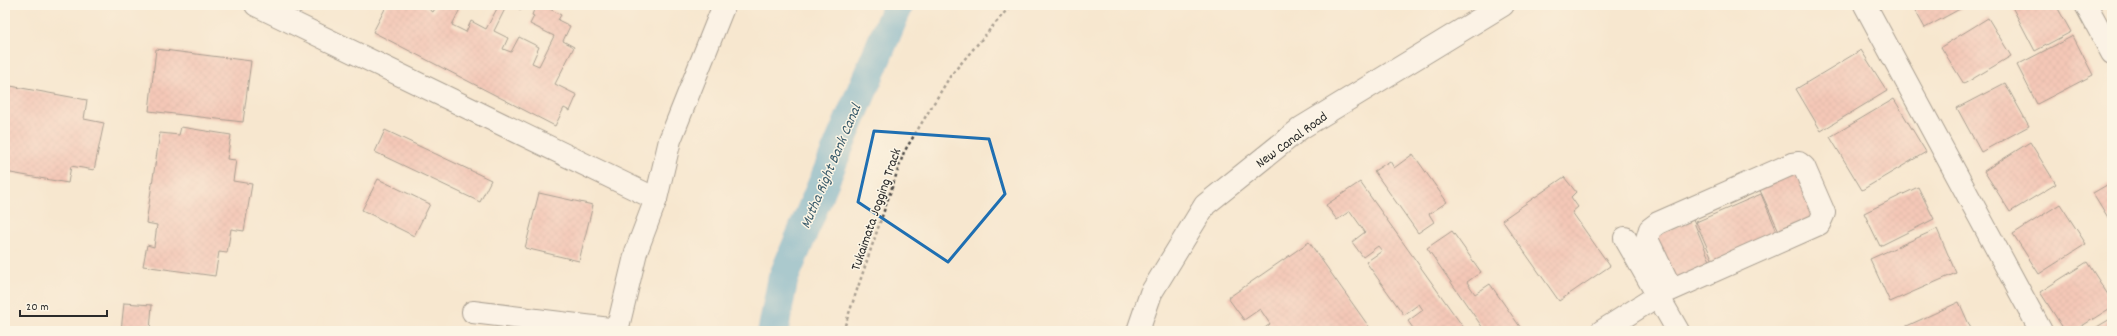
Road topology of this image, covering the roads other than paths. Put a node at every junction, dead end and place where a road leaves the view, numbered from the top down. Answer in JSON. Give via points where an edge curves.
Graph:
{"nodes":[{"id":1,"x":256,"y":5,"type":"edge"},
{"id":2,"x":724,"y":5,"type":"edge"},
{"id":3,"x":1503,"y":5,"type":"edge"},
{"id":4,"x":1865,"y":5,"type":"edge"},
{"id":5,"x":2086,"y":5,"type":"edge"},
{"id":6,"x":2112,"y":53,"type":"edge"},
{"id":7,"x":656,"y":199,"type":"junction"},
{"id":8,"x":1625,"y":238,"type":"dead end"},
{"id":9,"x":1664,"y":293,"type":"junction"},
{"id":10,"x":473,"y":312,"type":"dead end"},
{"id":11,"x":618,"y":330,"type":"edge"},
{"id":12,"x":1138,"y":331,"type":"edge"},
{"id":13,"x":1602,"y":331,"type":"edge"},
{"id":14,"x":1678,"y":331,"type":"edge"},
{"id":15,"x":2041,"y":331,"type":"edge"}],
"edges":[{"from":1,"to":7,"type":"street"},
{"from":2,"to":7,"type":"street","via":[[670,140]]},
{"from":3,"to":12,"type":"street","name":"New Canal Road","via":[[1301,128],[1205,205],[1151,293]]},
{"from":4,"to":15,"type":"street"},
{"from":5,"to":6,"type":"street"},
{"from":7,"to":11,"type":"street","via":[[636,252]]},
{"from":8,"to":9,"type":"street"},
{"from":9,"to":9,"type":"street","via":[[1819,224],[1824,213],[1804,167],[1799,163],[1792,164],[1658,223],[1650,229],[1647,239]]},
{"from":9,"to":13,"type":"street"},
{"from":9,"to":14,"type":"street"},
{"from":10,"to":11,"type":"street"}]}
